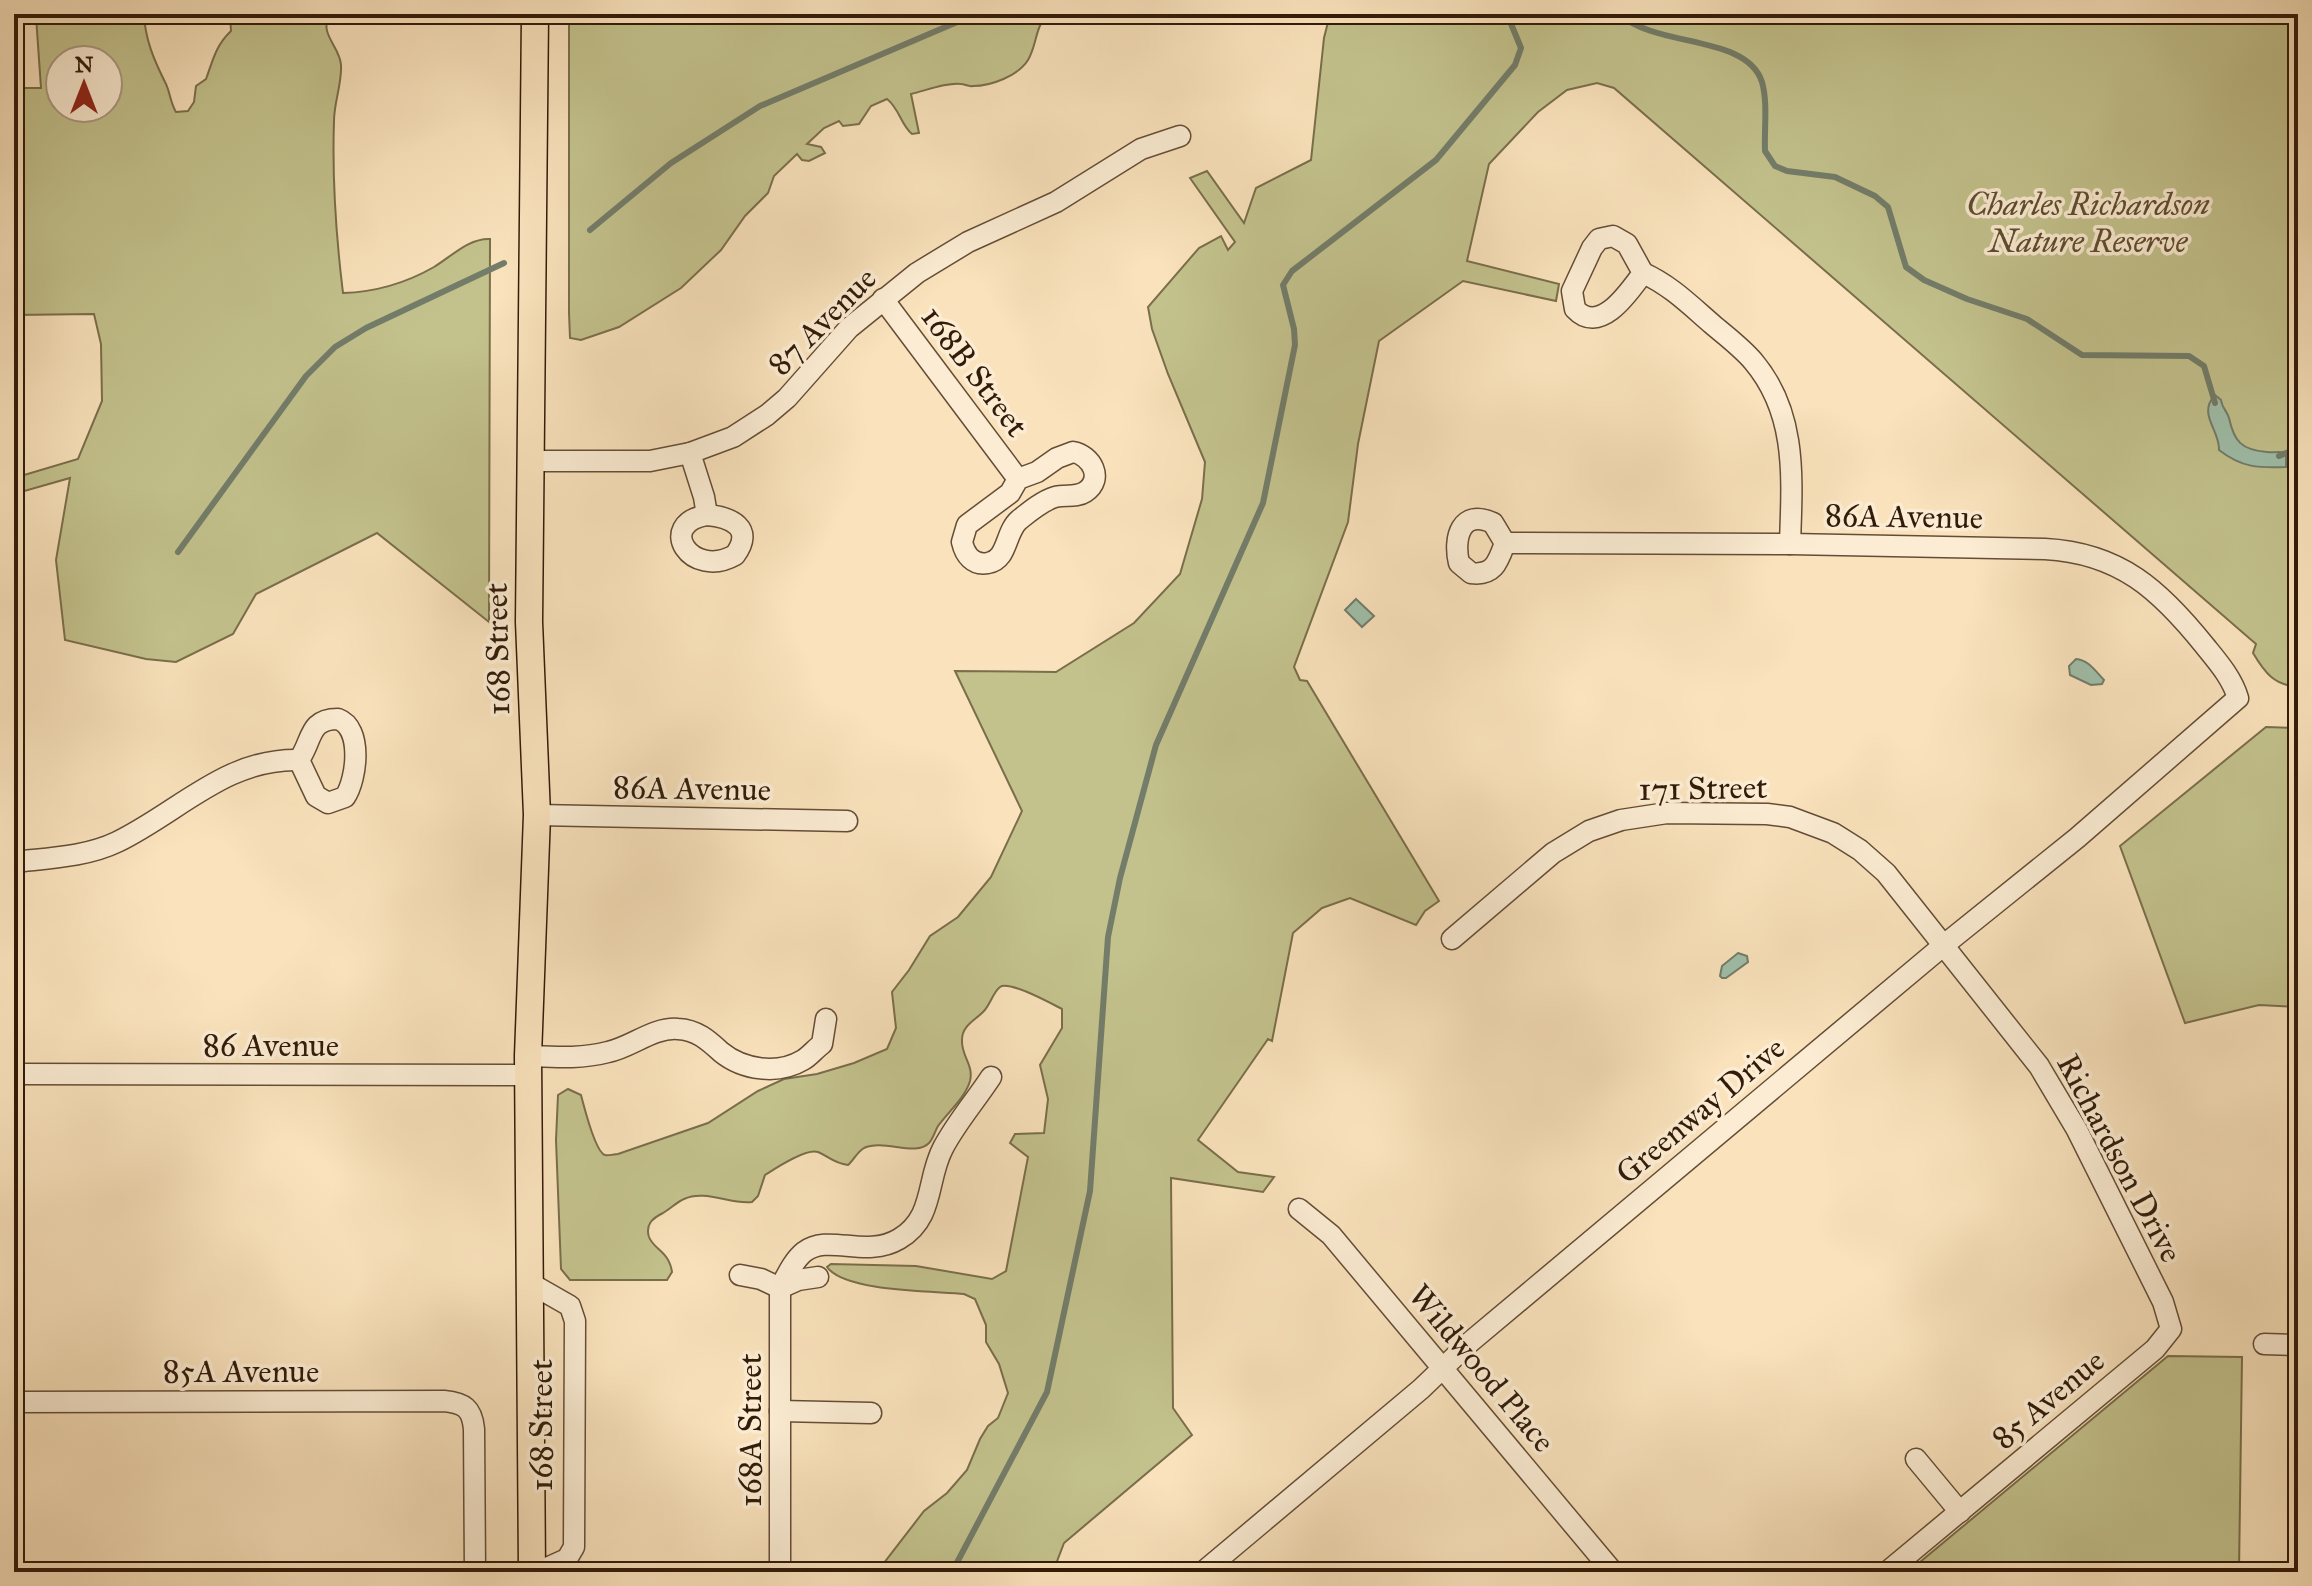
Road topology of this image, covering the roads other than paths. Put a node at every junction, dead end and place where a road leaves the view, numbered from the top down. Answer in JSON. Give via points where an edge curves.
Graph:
{"nodes":[{"id":1,"x":535,"y":14,"type":"edge"},
{"id":2,"x":1180,"y":136,"type":"dead end"},
{"id":3,"x":1643,"y":273,"type":"dead end"},
{"id":4,"x":883,"y":299,"type":"junction"},
{"id":5,"x":690,"y":453,"type":"junction"},
{"id":6,"x":530,"y":461,"type":"junction"},
{"id":7,"x":1018,"y":479,"type":"junction"},
{"id":8,"x":707,"y":515,"type":"dead end"},
{"id":9,"x":1505,"y":543,"type":"dead end"},
{"id":10,"x":1790,"y":544,"type":"junction"},
{"id":11,"x":2238,"y":698,"type":"joint"},
{"id":12,"x":299,"y":760,"type":"dead end"},
{"id":13,"x":537,"y":815,"type":"junction"},
{"id":14,"x":847,"y":821,"type":"dead end"},
{"id":15,"x":14,"y":862,"type":"edge"},
{"id":16,"x":1452,"y":939,"type":"dead end"},
{"id":17,"x":1944,"y":945,"type":"junction"},
{"id":18,"x":826,"y":1019,"type":"dead end"},
{"id":19,"x":528,"y":1066,"type":"junction"},
{"id":20,"x":14,"y":1074,"type":"edge"},
{"id":21,"x":994,"y":1074,"type":"dead end"},
{"id":22,"x":1299,"y":1209,"type":"dead end"},
{"id":23,"x":740,"y":1275,"type":"dead end"},
{"id":24,"x":818,"y":1277,"type":"dead end"},
{"id":25,"x":528,"y":1282,"type":"junction"},
{"id":26,"x":780,"y":1288,"type":"junction"},
{"id":27,"x":2171,"y":1329,"type":"joint"},
{"id":28,"x":2264,"y":1344,"type":"dead end"},
{"id":29,"x":2298,"y":1345,"type":"edge"},
{"id":30,"x":1443,"y":1368,"type":"junction"},
{"id":31,"x":14,"y":1402,"type":"edge"},
{"id":32,"x":467,"y":1407,"type":"joint"},
{"id":33,"x":780,"y":1411,"type":"junction"},
{"id":34,"x":871,"y":1413,"type":"dead end"},
{"id":35,"x":1916,"y":1459,"type":"dead end"},
{"id":36,"x":1960,"y":1512,"type":"junction"},
{"id":37,"x":475,"y":1572,"type":"edge"},
{"id":38,"x":532,"y":1572,"type":"edge"},
{"id":39,"x":538,"y":1572,"type":"edge"},
{"id":40,"x":780,"y":1572,"type":"edge"},
{"id":41,"x":1203,"y":1572,"type":"edge"},
{"id":42,"x":1613,"y":1572,"type":"edge"},
{"id":43,"x":1887,"y":1572,"type":"edge"}],
"edges":[{"from":1,"to":6,"type":"main road","name":"168 Street"},
{"from":2,"to":4,"type":"street","name":"87 Avenue","via":[[1147,146],[1056,202],[955,249]]},
{"from":3,"to":10,"type":"street","via":[[1665,283],[1738,346],[1773,389],[1790,443]]},
{"from":4,"to":5,"type":"street","name":"87 Avenue","via":[[767,415],[733,437]]},
{"from":4,"to":7,"type":"street","name":"168B Street"},
{"from":5,"to":6,"type":"street","name":"87 Avenue","via":[[632,462]]},
{"from":5,"to":8,"type":"street"},
{"from":6,"to":13,"type":"main road","name":"168 Street","via":[[529,622]]},
{"from":7,"to":7,"type":"street","name":"168B Street","via":[[1073,452],[1089,459],[1095,472],[1086,491],[1054,498],[1017,522],[996,560],[971,559],[963,548],[965,529],[1010,493]]},
{"from":9,"to":10,"type":"street","name":"86A Avenue"},
{"from":10,"to":11,"type":"street","name":"86A Avenue","via":[[2045,549],[2091,555],[2136,576],[2169,604],[2231,679]]},
{"from":11,"to":17,"type":"street","name":"Greenway Drive"},
{"from":12,"to":15,"type":"street","via":[[264,762],[234,772],[112,844]]},
{"from":13,"to":14,"type":"street","name":"86A Avenue"},
{"from":13,"to":19,"type":"main road","name":"168 Street"},
{"from":16,"to":17,"type":"street","name":"171 Street","via":[[1532,868],[1582,834],[1636,817],[1701,812],[1778,815],[1841,837],[1878,864]]},
{"from":17,"to":27,"type":"street","name":"Richardson Drive","via":[[2063,1104],[2163,1302]]},
{"from":17,"to":30,"type":"street","name":"Greenway Drive"},
{"from":18,"to":19,"type":"street","name":"86 Avenue","via":[[830,1050],[768,1069],[733,1060],[706,1038],[675,1029],[594,1055]]},
{"from":19,"to":20,"type":"street","name":"86 Avenue"},
{"from":19,"to":25,"type":"main road","name":"168 Street"},
{"from":21,"to":26,"type":"street","via":[[944,1146],[928,1203],[915,1226],[879,1247],[812,1247],[797,1259]]},
{"from":22,"to":30,"type":"street","name":"Wildwood Place","via":[[1331,1235]]},
{"from":23,"to":26,"type":"street"},
{"from":24,"to":26,"type":"street"},
{"from":25,"to":38,"type":"main road","name":"168 Street"},
{"from":25,"to":39,"type":"street","name":"168 Street","via":[[570,1306],[575,1321],[575,1542],[567,1559]]},
{"from":26,"to":33,"type":"street","name":"168A Street"},
{"from":27,"to":36,"type":"street","name":"85 Avenue","via":[[2155,1349]]},
{"from":28,"to":29,"type":"street"},
{"from":30,"to":41,"type":"street","name":"Greenway Drive"},
{"from":30,"to":42,"type":"street","name":"Wildwood Place"},
{"from":31,"to":32,"type":"street","name":"85A Avenue","via":[[444,1401]]},
{"from":32,"to":37,"type":"street","name":"168 Street","via":[[474,1429]]},
{"from":33,"to":34,"type":"street"},
{"from":33,"to":40,"type":"street","name":"168A Street"},
{"from":35,"to":36,"type":"street"},
{"from":36,"to":43,"type":"street","name":"85 Avenue"}]}
